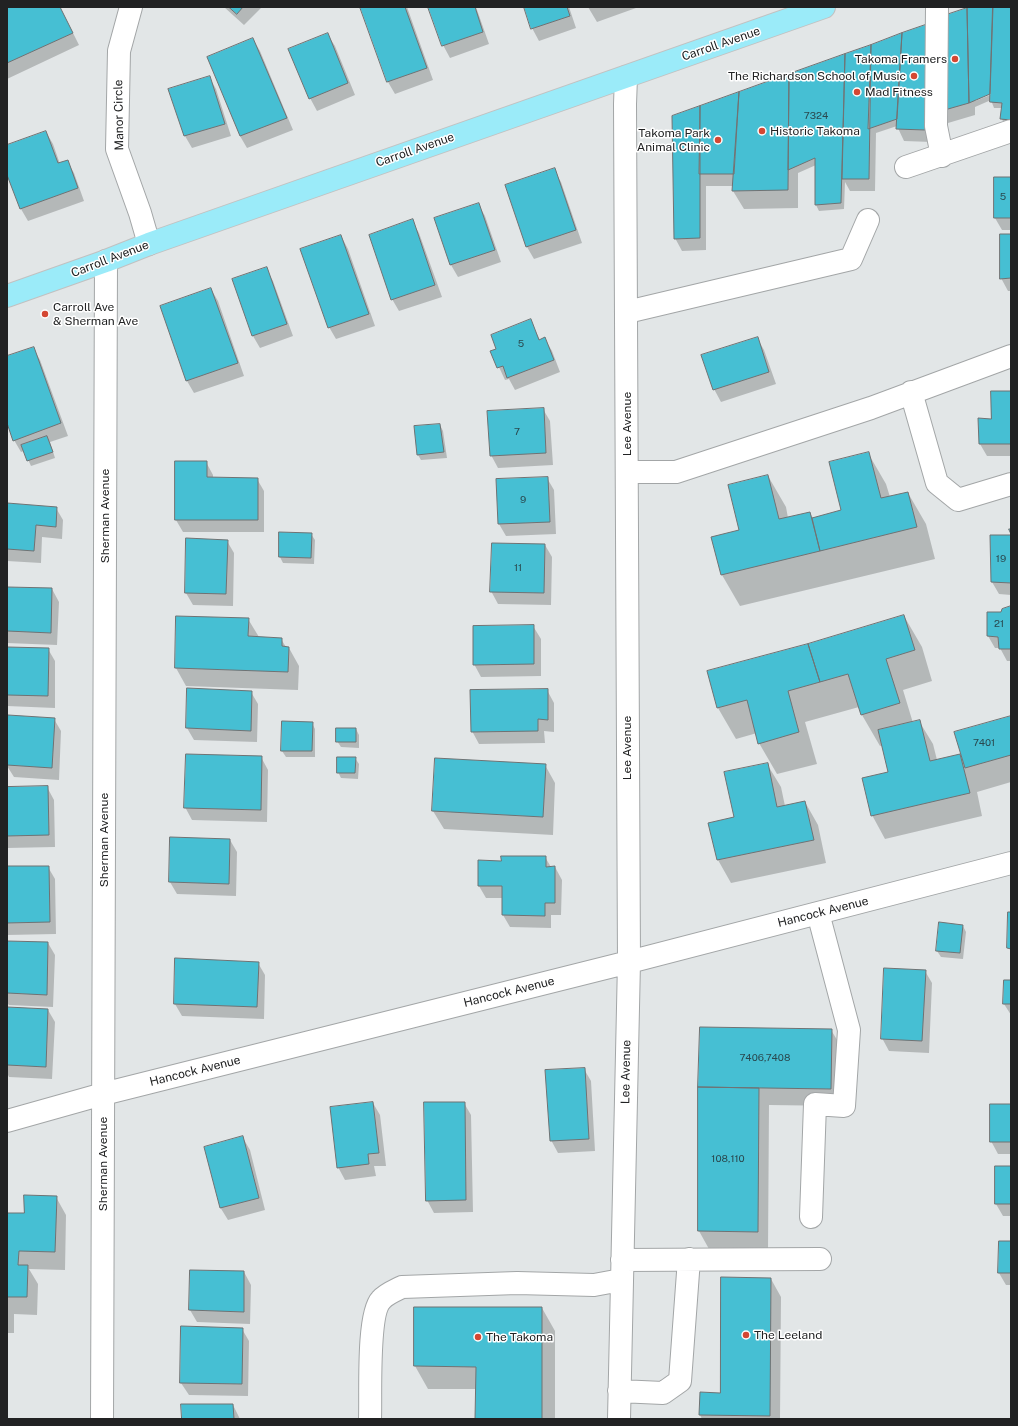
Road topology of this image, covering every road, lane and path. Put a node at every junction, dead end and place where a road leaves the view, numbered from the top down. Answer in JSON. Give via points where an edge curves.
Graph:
{"nodes":[{"id":1,"x":131,"y":7,"type":"edge"},
{"id":2,"x":937,"y":7,"type":"edge"},
{"id":3,"x":813,"y":9,"type":"edge"},
{"id":4,"x":626,"y":77,"type":"junction"},
{"id":5,"x":1011,"y":131,"type":"edge"},
{"id":6,"x":942,"y":156,"type":"junction"},
{"id":7,"x":906,"y":167,"type":"dead end"},
{"id":8,"x":868,"y":220,"type":"dead end"},
{"id":9,"x":149,"y":244,"type":"junction"},
{"id":10,"x":106,"y":261,"type":"junction"},
{"id":11,"x":7,"y":296,"type":"edge"},
{"id":12,"x":627,"y":312,"type":"junction"},
{"id":13,"x":1011,"y":356,"type":"edge"},
{"id":14,"x":911,"y":392,"type":"junction"},
{"id":15,"x":627,"y":472,"type":"junction"},
{"id":16,"x":1011,"y":484,"type":"edge"},
{"id":17,"x":1011,"y":863,"type":"edge"},
{"id":18,"x":818,"y":913,"type":"junction"},
{"id":19,"x":629,"y":962,"type":"junction"},
{"id":20,"x":103,"y":1094,"type":"junction"},
{"id":21,"x":7,"y":1121,"type":"edge"},
{"id":22,"x":811,"y":1217,"type":"dead end"},
{"id":23,"x":820,"y":1258,"type":"dead end"},
{"id":24,"x":689,"y":1259,"type":"junction"},
{"id":25,"x":622,"y":1270,"type":"junction"},
{"id":26,"x":619,"y":1391,"type":"junction"},
{"id":27,"x":102,"y":1419,"type":"edge"},
{"id":28,"x":370,"y":1419,"type":"edge"},
{"id":29,"x":619,"y":1419,"type":"edge"}],
"edges":[{"from":1,"to":9,"type":"street","name":"Manor Circle","via":[[119,51],[117,149]]},
{"from":2,"to":6,"type":"street","via":[[936,126]]},
{"from":3,"to":4,"type":"main road","name":"Carroll Avenue"},
{"from":4,"to":9,"type":"main road","name":"Carroll Avenue"},
{"from":4,"to":12,"type":"street","name":"Lee Avenue"},
{"from":5,"to":6,"type":"street"},
{"from":6,"to":7,"type":"street"},
{"from":8,"to":12,"type":"street","via":[[851,259]]},
{"from":9,"to":10,"type":"main road","name":"Carroll Avenue"},
{"from":10,"to":11,"type":"main road","name":"Carroll Avenue"},
{"from":10,"to":20,"type":"street","name":"Sherman Avenue"},
{"from":12,"to":15,"type":"street","name":"Lee Avenue"},
{"from":13,"to":14,"type":"street"},
{"from":14,"to":15,"type":"street","via":[[676,472]]},
{"from":14,"to":16,"type":"street","via":[[937,483],[958,500]]},
{"from":15,"to":19,"type":"street","name":"Lee Avenue"},
{"from":17,"to":18,"type":"street","name":"Hancock Avenue"},
{"from":18,"to":19,"type":"street","name":"Hancock Avenue"},
{"from":18,"to":22,"type":"street","via":[[849,1030],[844,1106],[815,1104]]},
{"from":19,"to":20,"type":"street","name":"Hancock Avenue"},
{"from":19,"to":25,"type":"street","name":"Lee Avenue"},
{"from":20,"to":21,"type":"street","name":"Hancock Avenue"},
{"from":20,"to":27,"type":"street","name":"Sherman Avenue"},
{"from":23,"to":24,"type":"street"},
{"from":24,"to":25,"type":"street"},
{"from":24,"to":26,"type":"street","via":[[680,1381],[663,1393]]},
{"from":25,"to":26,"type":"street","name":"Lee Avenue"},
{"from":25,"to":28,"type":"street","via":[[594,1285],[517,1283],[402,1287],[390,1292],[380,1301],[373,1319]]},
{"from":26,"to":29,"type":"street","name":"Lee Avenue"}]}
